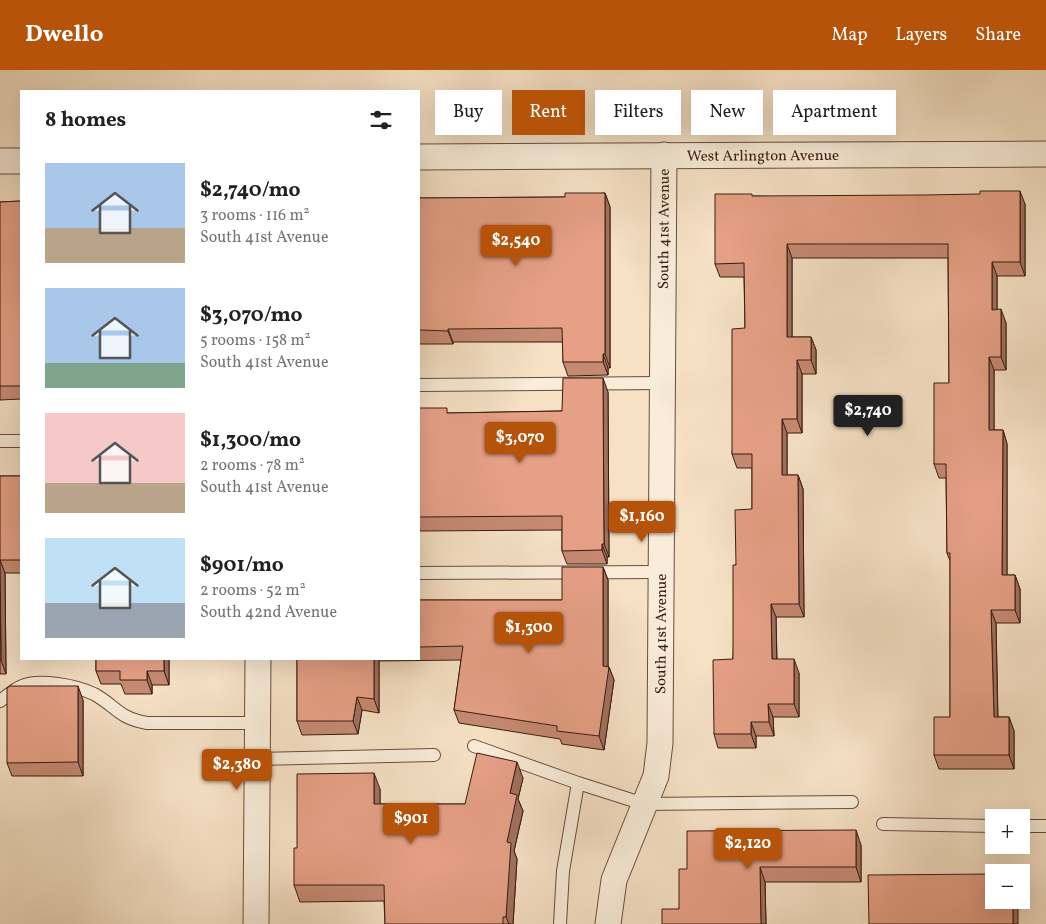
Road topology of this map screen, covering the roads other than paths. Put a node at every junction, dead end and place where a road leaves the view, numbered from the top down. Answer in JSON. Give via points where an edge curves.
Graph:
{"nodes":[{"id":1,"x":1046,"y":154,"type":"edge"},
{"id":2,"x":664,"y":155,"type":"junction"},
{"id":3,"x":420,"y":157,"type":"edge"},
{"id":4,"x":0,"y":161,"type":"edge"},
{"id":5,"x":20,"y":161,"type":"edge"},
{"id":6,"x":662,"y":383,"type":"junction"},
{"id":7,"x":420,"y":385,"type":"edge"},
{"id":8,"x":0,"y":442,"type":"edge"},
{"id":9,"x":20,"y":442,"type":"edge"},
{"id":10,"x":661,"y":572,"type":"junction"},
{"id":11,"x":420,"y":573,"type":"edge"},
{"id":12,"x":258,"y":660,"type":"edge"},
{"id":13,"x":0,"y":701,"type":"edge"},
{"id":14,"x":258,"y":723,"type":"junction"},
{"id":15,"x":474,"y":746,"type":"dead end"},
{"id":16,"x":434,"y":755,"type":"dead end"},
{"id":17,"x":257,"y":759,"type":"junction"},
{"id":18,"x":578,"y":783,"type":"junction"},
{"id":19,"x":852,"y":802,"type":"dead end"},
{"id":20,"x":644,"y":804,"type":"junction"},
{"id":21,"x":883,"y":824,"type":"dead end"},
{"id":22,"x":985,"y":826,"type":"edge"},
{"id":23,"x":1030,"y":826,"type":"edge"},
{"id":24,"x":1046,"y":826,"type":"edge"},
{"id":25,"x":256,"y":924,"type":"edge"},
{"id":26,"x":560,"y":924,"type":"edge"},
{"id":27,"x":608,"y":924,"type":"edge"}],
"edges":[{"from":1,"to":2,"type":"street","name":"West Arlington Avenue"},
{"from":2,"to":3,"type":"street","name":"West Arlington Avenue"},
{"from":2,"to":6,"type":"street","name":"South 41st Avenue"},
{"from":4,"to":5,"type":"street"},
{"from":6,"to":7,"type":"lane"},
{"from":6,"to":10,"type":"street","name":"South 41st Avenue"},
{"from":8,"to":9,"type":"lane"},
{"from":10,"to":11,"type":"lane"},
{"from":10,"to":20,"type":"street","name":"South 41st Avenue","via":[[660,743],[656,776]]},
{"from":12,"to":14,"type":"street"},
{"from":13,"to":14,"type":"lane","via":[[22,686],[39,682],[93,694],[122,716],[135,721]]},
{"from":14,"to":17,"type":"street"},
{"from":15,"to":18,"type":"lane"},
{"from":16,"to":17,"type":"lane"},
{"from":17,"to":25,"type":"street"},
{"from":18,"to":20,"type":"lane"},
{"from":18,"to":26,"type":"lane","via":[[563,871]]},
{"from":19,"to":20,"type":"lane"},
{"from":20,"to":27,"type":"street","name":"South 41st Avenue","via":[[614,880]]},
{"from":21,"to":22,"type":"lane"},
{"from":23,"to":24,"type":"lane"}]}
